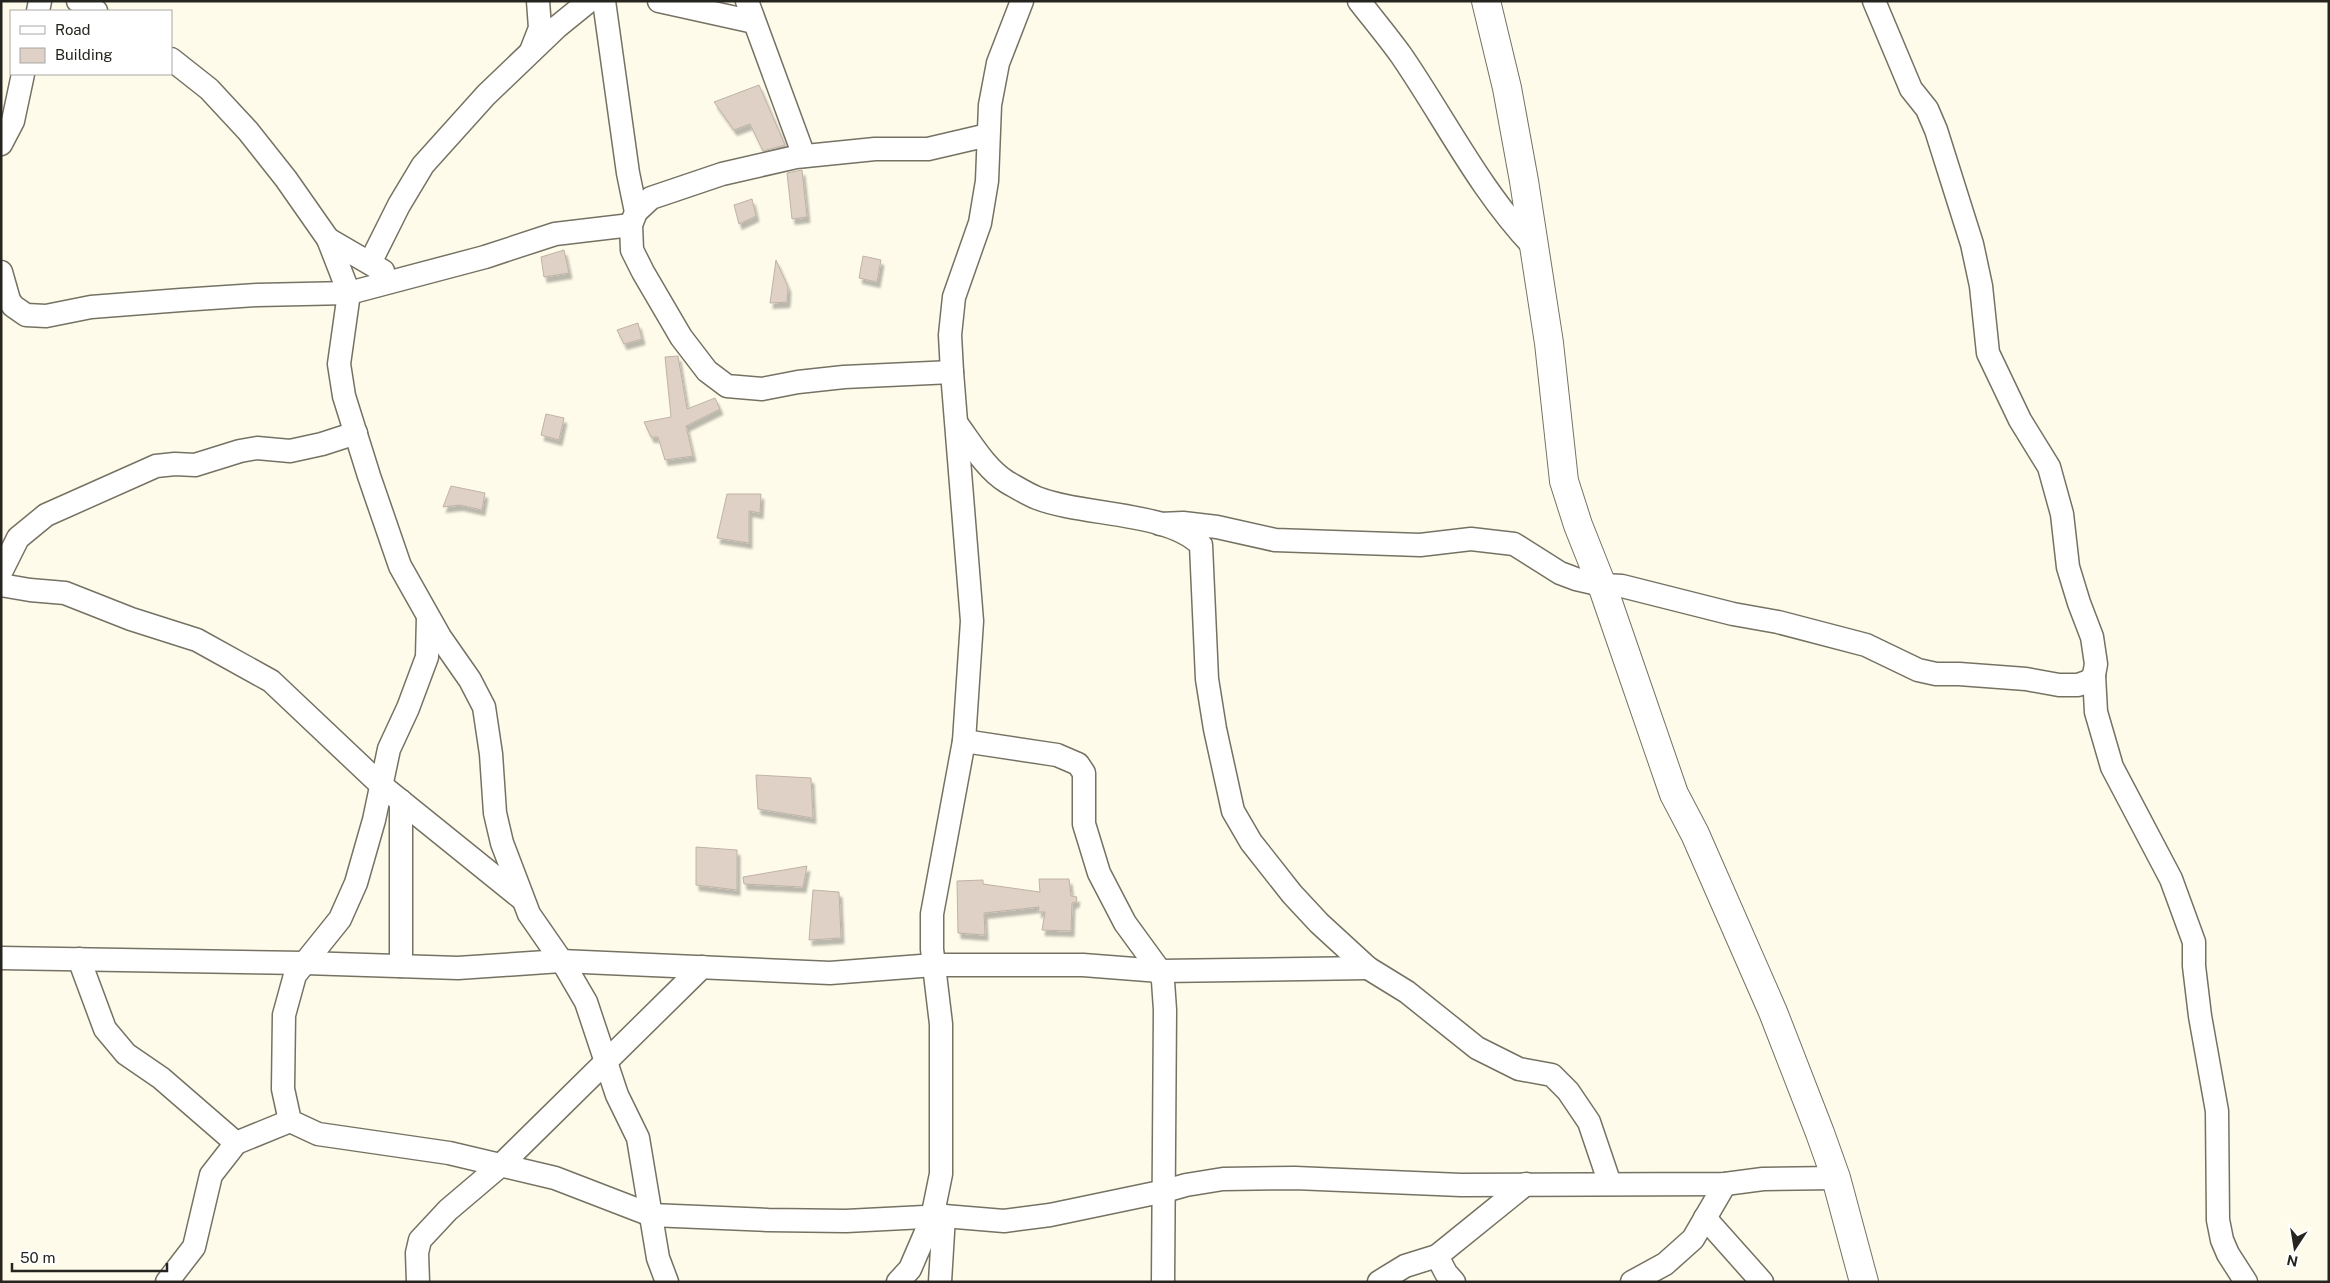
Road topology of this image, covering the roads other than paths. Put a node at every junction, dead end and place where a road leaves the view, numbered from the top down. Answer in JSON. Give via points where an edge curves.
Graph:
{"nodes":[{"id":1,"x":78,"y":1,"type":"edge"},
{"id":2,"x":538,"y":1,"type":"edge"},
{"id":3,"x":589,"y":1,"type":"edge"},
{"id":4,"x":604,"y":1,"type":"edge"},
{"id":5,"x":659,"y":1,"type":"edge"},
{"id":6,"x":747,"y":1,"type":"edge"},
{"id":7,"x":1022,"y":1,"type":"edge"},
{"id":8,"x":1359,"y":1,"type":"edge"},
{"id":9,"x":1486,"y":1,"type":"edge"},
{"id":10,"x":1874,"y":1,"type":"edge"},
{"id":11,"x":94,"y":10,"type":"edge"},
{"id":12,"x":754,"y":22,"type":"junction"},
{"id":13,"x":530,"y":52,"type":"junction"},
{"id":14,"x":172,"y":60,"type":"edge"},
{"id":15,"x":24,"y":75,"type":"edge"},
{"id":16,"x":988,"y":135,"type":"junction"},
{"id":17,"x":1,"y":144,"type":"edge"},
{"id":18,"x":804,"y":156,"type":"junction"},
{"id":19,"x":634,"y":218,"type":"junction"},
{"id":20,"x":328,"y":239,"type":"junction"},
{"id":21,"x":1533,"y":246,"type":"junction"},
{"id":22,"x":370,"y":263,"type":"junction"},
{"id":23,"x":1,"y":272,"type":"edge"},
{"id":24,"x":397,"y":281,"type":"junction"},
{"id":25,"x":349,"y":293,"type":"junction"},
{"id":26,"x":952,"y":372,"type":"junction"},
{"id":27,"x":957,"y":424,"type":"junction"},
{"id":28,"x":356,"y":432,"type":"junction"},
{"id":29,"x":1160,"y":524,"type":"junction"},
{"id":30,"x":1,"y":572,"type":"edge"},
{"id":31,"x":1,"y":584,"type":"edge"},
{"id":32,"x":1602,"y":585,"type":"junction"},
{"id":33,"x":428,"y":617,"type":"junction"},
{"id":34,"x":2094,"y":675,"type":"junction"},
{"id":35,"x":964,"y":741,"type":"junction"},
{"id":36,"x":381,"y":785,"type":"junction"},
{"id":37,"x":401,"y":800,"type":"junction"},
{"id":38,"x":522,"y":899,"type":"junction"},
{"id":39,"x":1,"y":958,"type":"edge"},
{"id":40,"x":79,"y":959,"type":"junction"},
{"id":41,"x":561,"y":961,"type":"junction"},
{"id":42,"x":305,"y":963,"type":"junction"},
{"id":43,"x":934,"y":965,"type":"junction"},
{"id":44,"x":401,"y":966,"type":"junction"},
{"id":45,"x":702,"y":967,"type":"junction"},
{"id":46,"x":1368,"y":968,"type":"junction"},
{"id":47,"x":1160,"y":971,"type":"junction"},
{"id":48,"x":606,"y":1062,"type":"junction"},
{"id":49,"x":290,"y":1121,"type":"junction"},
{"id":50,"x":236,"y":1143,"type":"junction"},
{"id":51,"x":501,"y":1165,"type":"junction"},
{"id":52,"x":1836,"y":1178,"type":"junction"},
{"id":53,"x":1526,"y":1184,"type":"junction"},
{"id":54,"x":1610,"y":1184,"type":"junction"},
{"id":55,"x":1725,"y":1184,"type":"junction"},
{"id":56,"x":1165,"y":1191,"type":"junction"},
{"id":57,"x":651,"y":1215,"type":"junction"},
{"id":58,"x":938,"y":1217,"type":"junction"},
{"id":59,"x":1705,"y":1218,"type":"junction"},
{"id":60,"x":1437,"y":1256,"type":"junction"},
{"id":61,"x":167,"y":1282,"type":"edge"},
{"id":62,"x":418,"y":1282,"type":"edge"},
{"id":63,"x":667,"y":1282,"type":"edge"},
{"id":64,"x":898,"y":1282,"type":"edge"},
{"id":65,"x":940,"y":1282,"type":"edge"},
{"id":66,"x":1163,"y":1282,"type":"edge"},
{"id":67,"x":1379,"y":1282,"type":"edge"},
{"id":68,"x":1454,"y":1282,"type":"edge"},
{"id":69,"x":1632,"y":1282,"type":"edge"},
{"id":70,"x":1762,"y":1282,"type":"edge"},
{"id":71,"x":1864,"y":1282,"type":"edge"},
{"id":72,"x":2246,"y":1282,"type":"edge"}],
"edges":[{"from":1,"to":11,"type":"street"},
{"from":2,"to":13,"type":"street","via":[[540,28]]},
{"from":3,"to":13,"type":"street"},
{"from":4,"to":19,"type":"street"},
{"from":5,"to":12,"type":"street"},
{"from":6,"to":12,"type":"street"},
{"from":7,"to":16,"type":"street","via":[[998,63]]},
{"from":8,"to":21,"type":"street","via":[[1401,55],[1482,183]]},
{"from":9,"to":21,"type":"street","via":[[1507,88]]},
{"from":10,"to":34,"type":"street","via":[[1911,89],[1927,109],[1936,130],[1972,244],[1981,286],[1988,353],[2020,420],[2049,467],[2062,514],[2068,566],[2092,637],[2096,664]]},
{"from":12,"to":18,"type":"street"},
{"from":13,"to":22,"type":"street","via":[[423,165]]},
{"from":14,"to":20,"type":"street","via":[[209,89],[248,131]]},
{"from":15,"to":17,"type":"street","via":[[13,121]]},
{"from":16,"to":18,"type":"street","via":[[928,149],[875,149]]},
{"from":16,"to":26,"type":"street","via":[[987,181],[980,223],[954,297],[950,335]]},
{"from":18,"to":19,"type":"street","via":[[722,174],[651,198]]},
{"from":19,"to":24,"type":"street","via":[[555,234]]},
{"from":19,"to":26,"type":"street","via":[[632,250],[643,272],[681,337],[707,371],[727,386],[762,389],[844,377]]},
{"from":20,"to":22,"type":"street"},
{"from":20,"to":25,"type":"street"},
{"from":21,"to":32,"type":"street","via":[[1549,343],[1564,481]]},
{"from":22,"to":24,"type":"street"},
{"from":23,"to":25,"type":"street","via":[[8,300],[26,315],[46,316],[91,307],[257,295]]},
{"from":24,"to":25,"type":"street"},
{"from":25,"to":28,"type":"street","via":[[339,364],[344,396]]},
{"from":26,"to":27,"type":"street"},
{"from":27,"to":29,"type":"street","via":[[978,453],[1005,481],[1037,498]]},
{"from":27,"to":35,"type":"street","via":[[972,621]]},
{"from":28,"to":30,"type":"street","via":[[290,451],[257,448],[195,466],[156,466],[46,516],[18,538]]},
{"from":28,"to":33,"type":"street","via":[[400,566]]},
{"from":29,"to":32,"type":"street","via":[[1217,527],[1276,540],[1420,545],[1471,538],[1514,544],[1560,573]]},
{"from":29,"to":46,"type":"street","via":[[1191,535],[1201,545],[1207,680],[1232,811],[1251,842],[1292,894]]},
{"from":31,"to":36,"type":"street","via":[[66,593],[131,619],[197,640],[271,681]]},
{"from":32,"to":34,"type":"street","via":[[1622,586],[1858,643],[1918,670],[1936,674],[2026,679],[2059,685],[2078,685]]},
{"from":32,"to":52,"type":"street","via":[[1674,794],[1774,1012]]},
{"from":33,"to":36,"type":"street","via":[[426,658],[389,749]]},
{"from":33,"to":38,"type":"street","via":[[484,707],[495,812],[502,843]]},
{"from":34,"to":72,"type":"street","via":[[2096,712],[2112,766],[2171,880],[2194,942],[2200,1016],[2217,1111],[2218,1220],[2228,1254]]},
{"from":35,"to":43,"type":"street","via":[[932,914]]},
{"from":35,"to":47,"type":"street","via":[[1057,755],[1078,764],[1084,773],[1084,824],[1099,873],[1125,923]]},
{"from":36,"to":37,"type":"street"},
{"from":36,"to":42,"type":"street","via":[[352,892],[340,919]]},
{"from":37,"to":38,"type":"street"},
{"from":37,"to":44,"type":"street"},
{"from":38,"to":41,"type":"street","via":[[528,914]]},
{"from":39,"to":40,"type":"street"},
{"from":40,"to":42,"type":"street"},
{"from":40,"to":50,"type":"street","via":[[105,1029],[126,1054],[160,1078]]},
{"from":41,"to":44,"type":"street","via":[[458,968]]},
{"from":41,"to":45,"type":"street"},
{"from":41,"to":48,"type":"street","via":[[586,1002]]},
{"from":42,"to":44,"type":"street"},
{"from":42,"to":49,"type":"street","via":[[295,975],[284,1015],[283,1089]]},
{"from":43,"to":45,"type":"street","via":[[830,972]]},
{"from":43,"to":47,"type":"street","via":[[1083,966]]},
{"from":43,"to":58,"type":"street","via":[[941,1024]]},
{"from":45,"to":48,"type":"street"},
{"from":46,"to":47,"type":"street"},
{"from":46,"to":54,"type":"street","via":[[1407,992],[1477,1048],[1519,1069],[1552,1075],[1568,1091],[1589,1122]]},
{"from":47,"to":56,"type":"street","via":[[1165,1010]]},
{"from":48,"to":51,"type":"street"},
{"from":48,"to":57,"type":"street","via":[[617,1095],[638,1138]]},
{"from":49,"to":50,"type":"street"},
{"from":49,"to":51,"type":"street","via":[[318,1134],[449,1153]]},
{"from":50,"to":61,"type":"street","via":[[211,1175],[194,1247]]},
{"from":51,"to":57,"type":"street","via":[[555,1178]]},
{"from":51,"to":62,"type":"street","via":[[448,1210],[420,1240]]},
{"from":52,"to":55,"type":"street","via":[[1764,1179]]},
{"from":52,"to":71,"type":"street"},
{"from":53,"to":54,"type":"street"},
{"from":53,"to":56,"type":"street","via":[[1232,1179]]},
{"from":53,"to":60,"type":"street"},
{"from":54,"to":55,"type":"street"},
{"from":55,"to":59,"type":"street"},
{"from":56,"to":58,"type":"street","via":[[1050,1215],[1004,1221]]},
{"from":56,"to":66,"type":"street"},
{"from":57,"to":58,"type":"street","via":[[846,1221]]},
{"from":57,"to":63,"type":"street","via":[[658,1258]]},
{"from":58,"to":64,"type":"street","via":[[910,1269]]},
{"from":58,"to":65,"type":"street"},
{"from":59,"to":69,"type":"street","via":[[1693,1240],[1665,1264]]},
{"from":59,"to":70,"type":"street"},
{"from":60,"to":67,"type":"street","via":[[1405,1266]]},
{"from":60,"to":68,"type":"street"}]}
